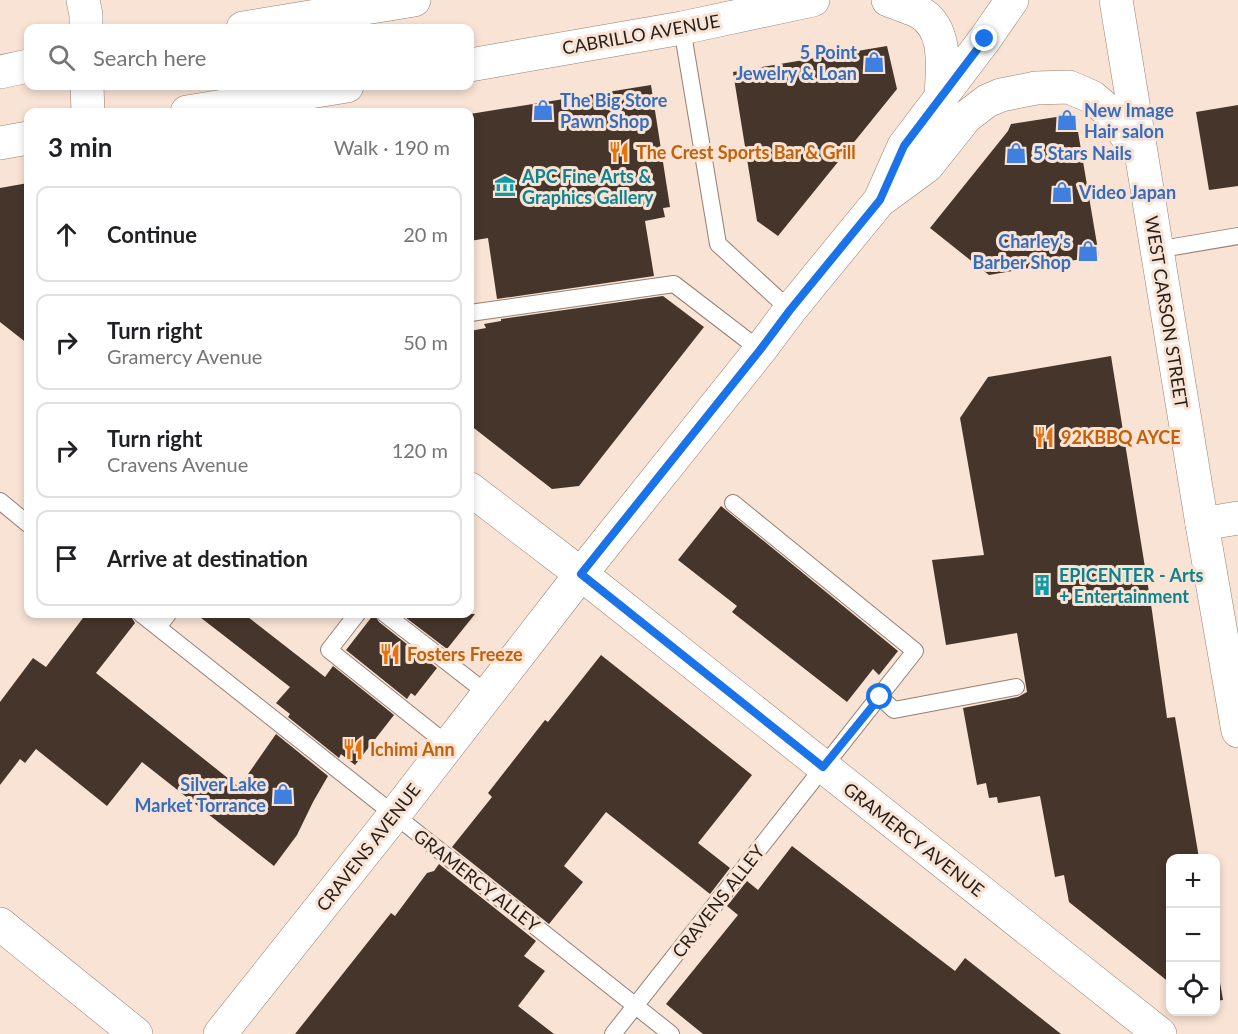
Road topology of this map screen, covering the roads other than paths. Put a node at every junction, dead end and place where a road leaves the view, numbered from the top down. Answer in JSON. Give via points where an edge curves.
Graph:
{"nodes":[{"id":1,"x":83,"y":0,"type":"edge"},
{"id":2,"x":414,"y":0,"type":"edge"},
{"id":3,"x":813,"y":0,"type":"edge"},
{"id":4,"x":888,"y":0,"type":"edge"},
{"id":5,"x":1012,"y":0,"type":"edge"},
{"id":6,"x":1116,"y":0,"type":"edge"},
{"id":7,"x":86,"y":24,"type":"edge"},
{"id":8,"x":267,"y":24,"type":"edge"},
{"id":9,"x":682,"y":28,"type":"junction"},
{"id":10,"x":474,"y":64,"type":"edge"},
{"id":11,"x":24,"y":67,"type":"edge"},
{"id":12,"x":0,"y":72,"type":"edge"},
{"id":13,"x":87,"y":90,"type":"edge"},
{"id":14,"x":322,"y":90,"type":"edge"},
{"id":15,"x":941,"y":98,"type":"junction"},
{"id":16,"x":88,"y":108,"type":"edge"},
{"id":17,"x":212,"y":108,"type":"edge"},
{"id":18,"x":24,"y":139,"type":"edge"},
{"id":19,"x":0,"y":143,"type":"edge"},
{"id":20,"x":1141,"y":158,"type":"junction"},
{"id":21,"x":880,"y":200,"type":"junction"},
{"id":22,"x":1238,"y":236,"type":"edge"},
{"id":23,"x":1156,"y":250,"type":"junction"},
{"id":24,"x":790,"y":310,"type":"junction"},
{"id":25,"x":474,"y":312,"type":"edge"},
{"id":26,"x":760,"y":350,"type":"junction"},
{"id":27,"x":474,"y":492,"type":"edge"},
{"id":28,"x":0,"y":501,"type":"edge"},
{"id":29,"x":733,"y":503,"type":"dead end"},
{"id":30,"x":1238,"y":518,"type":"edge"},
{"id":31,"x":24,"y":521,"type":"edge"},
{"id":32,"x":1202,"y":524,"type":"junction"},
{"id":33,"x":581,"y":574,"type":"junction"},
{"id":34,"x":354,"y":618,"type":"edge"},
{"id":35,"x":390,"y":618,"type":"edge"},
{"id":36,"x":163,"y":620,"type":"edge"},
{"id":37,"x":1016,"y":687,"type":"dead end"},
{"id":38,"x":488,"y":694,"type":"junction"},
{"id":39,"x":880,"y":697,"type":"junction"},
{"id":40,"x":1238,"y":731,"type":"edge"},
{"id":41,"x":448,"y":745,"type":"junction"},
{"id":42,"x":823,"y":767,"type":"junction"},
{"id":43,"x":395,"y":814,"type":"junction"},
{"id":44,"x":0,"y":924,"type":"edge"},
{"id":45,"x":635,"y":1006,"type":"junction"},
{"id":46,"x":136,"y":1034,"type":"edge"},
{"id":47,"x":220,"y":1034,"type":"edge"},
{"id":48,"x":613,"y":1034,"type":"edge"},
{"id":49,"x":671,"y":1034,"type":"edge"},
{"id":50,"x":1160,"y":1034,"type":"edge"}],
"edges":[{"from":1,"to":7,"type":"street"},
{"from":2,"to":8,"type":"street"},
{"from":3,"to":9,"type":"street","name":"CABRILLO AVENUE"},
{"from":4,"to":15,"type":"street","via":[[920,13],[938,31]]},
{"from":5,"to":15,"type":"street","name":"CRAVENS AVENUE"},
{"from":6,"to":20,"type":"street","name":"WEST CARSON STREET"},
{"from":9,"to":10,"type":"street","name":"CABRILLO AVENUE"},
{"from":9,"to":24,"type":"lane","via":[[718,244]]},
{"from":11,"to":12,"type":"street"},
{"from":13,"to":16,"type":"street"},
{"from":14,"to":17,"type":"street"},
{"from":15,"to":21,"type":"street","name":"CRAVENS AVENUE","via":[[904,146]]},
{"from":18,"to":19,"type":"street"},
{"from":20,"to":21,"type":"street","via":[[1112,114],[1092,97],[1069,87],[1036,88],[1001,95],[966,117],[927,166]]},
{"from":20,"to":23,"type":"street","name":"WEST CARSON STREET"},
{"from":21,"to":24,"type":"street","name":"CRAVENS AVENUE"},
{"from":22,"to":23,"type":"lane"},
{"from":23,"to":32,"type":"street","name":"WEST CARSON STREET"},
{"from":24,"to":26,"type":"street","name":"CRAVENS AVENUE"},
{"from":25,"to":26,"type":"lane","via":[[674,284]]},
{"from":26,"to":33,"type":"street","name":"CRAVENS AVENUE"},
{"from":27,"to":33,"type":"street","name":"GRAMERCY AVENUE"},
{"from":28,"to":31,"type":"lane"},
{"from":29,"to":39,"type":"lane","name":"CRAVENS ALLEY","via":[[915,651]]},
{"from":30,"to":32,"type":"street"},
{"from":32,"to":40,"type":"street","name":"WEST CARSON STREET"},
{"from":33,"to":38,"type":"street","name":"CRAVENS AVENUE"},
{"from":33,"to":42,"type":"street","name":"GRAMERCY AVENUE"},
{"from":34,"to":41,"type":"lane","via":[[329,650]]},
{"from":35,"to":38,"type":"lane"},
{"from":36,"to":43,"type":"lane","name":"GRAMERCY ALLEY"},
{"from":37,"to":39,"type":"lane","via":[[894,710]]},
{"from":38,"to":41,"type":"street","name":"CRAVENS AVENUE"},
{"from":39,"to":42,"type":"lane","name":"CRAVENS ALLEY"},
{"from":41,"to":43,"type":"street","name":"CRAVENS AVENUE"},
{"from":42,"to":45,"type":"lane","name":"CRAVENS ALLEY"},
{"from":42,"to":50,"type":"street","name":"GRAMERCY AVENUE"},
{"from":43,"to":45,"type":"lane","name":"GRAMERCY ALLEY"},
{"from":43,"to":47,"type":"street","name":"CRAVENS AVENUE"},
{"from":44,"to":46,"type":"street"},
{"from":45,"to":48,"type":"lane","name":"CRAVENS ALLEY"},
{"from":45,"to":49,"type":"lane","name":"GRAMERCY ALLEY"}]}
